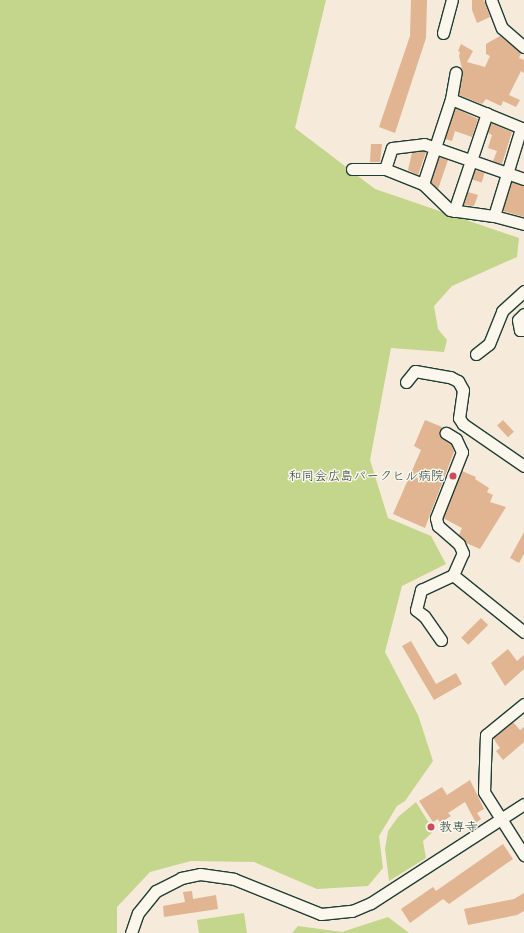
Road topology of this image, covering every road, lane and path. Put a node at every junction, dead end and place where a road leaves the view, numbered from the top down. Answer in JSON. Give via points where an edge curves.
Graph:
{"nodes":[{"id":1,"x":452,"y":0,"type":"edge"},
{"id":2,"x":491,"y":0,"type":"edge"},
{"id":3,"x":443,"y":33,"type":"dead end"},
{"id":4,"x":524,"y":47,"type":"edge"},
{"id":5,"x":456,"y":72,"type":"dead end"},
{"id":6,"x":451,"y":98,"type":"junction"},
{"id":7,"x":487,"y":114,"type":"junction"},
{"id":8,"x":522,"y":128,"type":"edge"},
{"id":9,"x":433,"y":147,"type":"junction"},
{"id":10,"x":472,"y":161,"type":"junction"},
{"id":11,"x":352,"y":169,"type":"dead end"},
{"id":12,"x":385,"y":169,"type":"junction"},
{"id":13,"x":508,"y":174,"type":"junction"},
{"id":14,"x":524,"y":179,"type":"edge"},
{"id":15,"x":422,"y":184,"type":"junction"},
{"id":16,"x":454,"y":211,"type":"junction"},
{"id":17,"x":494,"y":216,"type":"junction"},
{"id":18,"x":524,"y":224,"type":"edge"},
{"id":19,"x":524,"y":291,"type":"edge"},
{"id":20,"x":524,"y":314,"type":"edge"},
{"id":21,"x":524,"y":330,"type":"edge"},
{"id":22,"x":476,"y":354,"type":"dead end"},
{"id":23,"x":406,"y":382,"type":"dead end"},
{"id":24,"x":446,"y":433,"type":"dead end"},
{"id":25,"x":524,"y":466,"type":"edge"},
{"id":26,"x":453,"y":574,"type":"junction"},
{"id":27,"x":524,"y":632,"type":"edge"},
{"id":28,"x":441,"y":640,"type":"dead end"},
{"id":29,"x":524,"y":704,"type":"edge"},
{"id":30,"x":524,"y":804,"type":"edge"},
{"id":31,"x":501,"y":819,"type":"junction"},
{"id":32,"x":524,"y":855,"type":"edge"},
{"id":33,"x":134,"y":932,"type":"edge"}],
"edges":[{"from":1,"to":3,"type":"street"},
{"from":2,"to":4,"type":"street","via":[[502,28]]},
{"from":5,"to":6,"type":"street"},
{"from":6,"to":7,"type":"street"},
{"from":6,"to":9,"type":"street"},
{"from":7,"to":8,"type":"street"},
{"from":7,"to":10,"type":"street"},
{"from":8,"to":13,"type":"street"},
{"from":9,"to":10,"type":"street"},
{"from":9,"to":12,"type":"street","via":[[424,144],[392,148]]},
{"from":9,"to":15,"type":"street"},
{"from":10,"to":13,"type":"street"},
{"from":10,"to":16,"type":"street"},
{"from":11,"to":12,"type":"street"},
{"from":12,"to":15,"type":"street"},
{"from":13,"to":14,"type":"street"},
{"from":13,"to":17,"type":"street"},
{"from":15,"to":16,"type":"street"},
{"from":16,"to":17,"type":"street"},
{"from":17,"to":18,"type":"street"},
{"from":19,"to":22,"type":"street","via":[[502,311],[489,344]]},
{"from":20,"to":21,"type":"street","via":[[518,320],[520,330]]},
{"from":23,"to":25,"type":"street","via":[[415,371],[450,377],[458,381],[463,390],[459,418],[463,424]]},
{"from":24,"to":26,"type":"street","via":[[456,439],[462,452],[436,518],[438,526],[458,544],[463,553]]},
{"from":26,"to":27,"type":"street"},
{"from":26,"to":28,"type":"street","via":[[421,590],[417,599],[416,610],[424,616]]},
{"from":29,"to":31,"type":"street","via":[[486,735],[484,792]]},
{"from":30,"to":31,"type":"street"},
{"from":31,"to":32,"type":"street"},
{"from":31,"to":33,"type":"street","via":[[371,904],[352,911],[321,914],[234,879],[200,874],[181,878],[156,891],[138,913]]}]}
